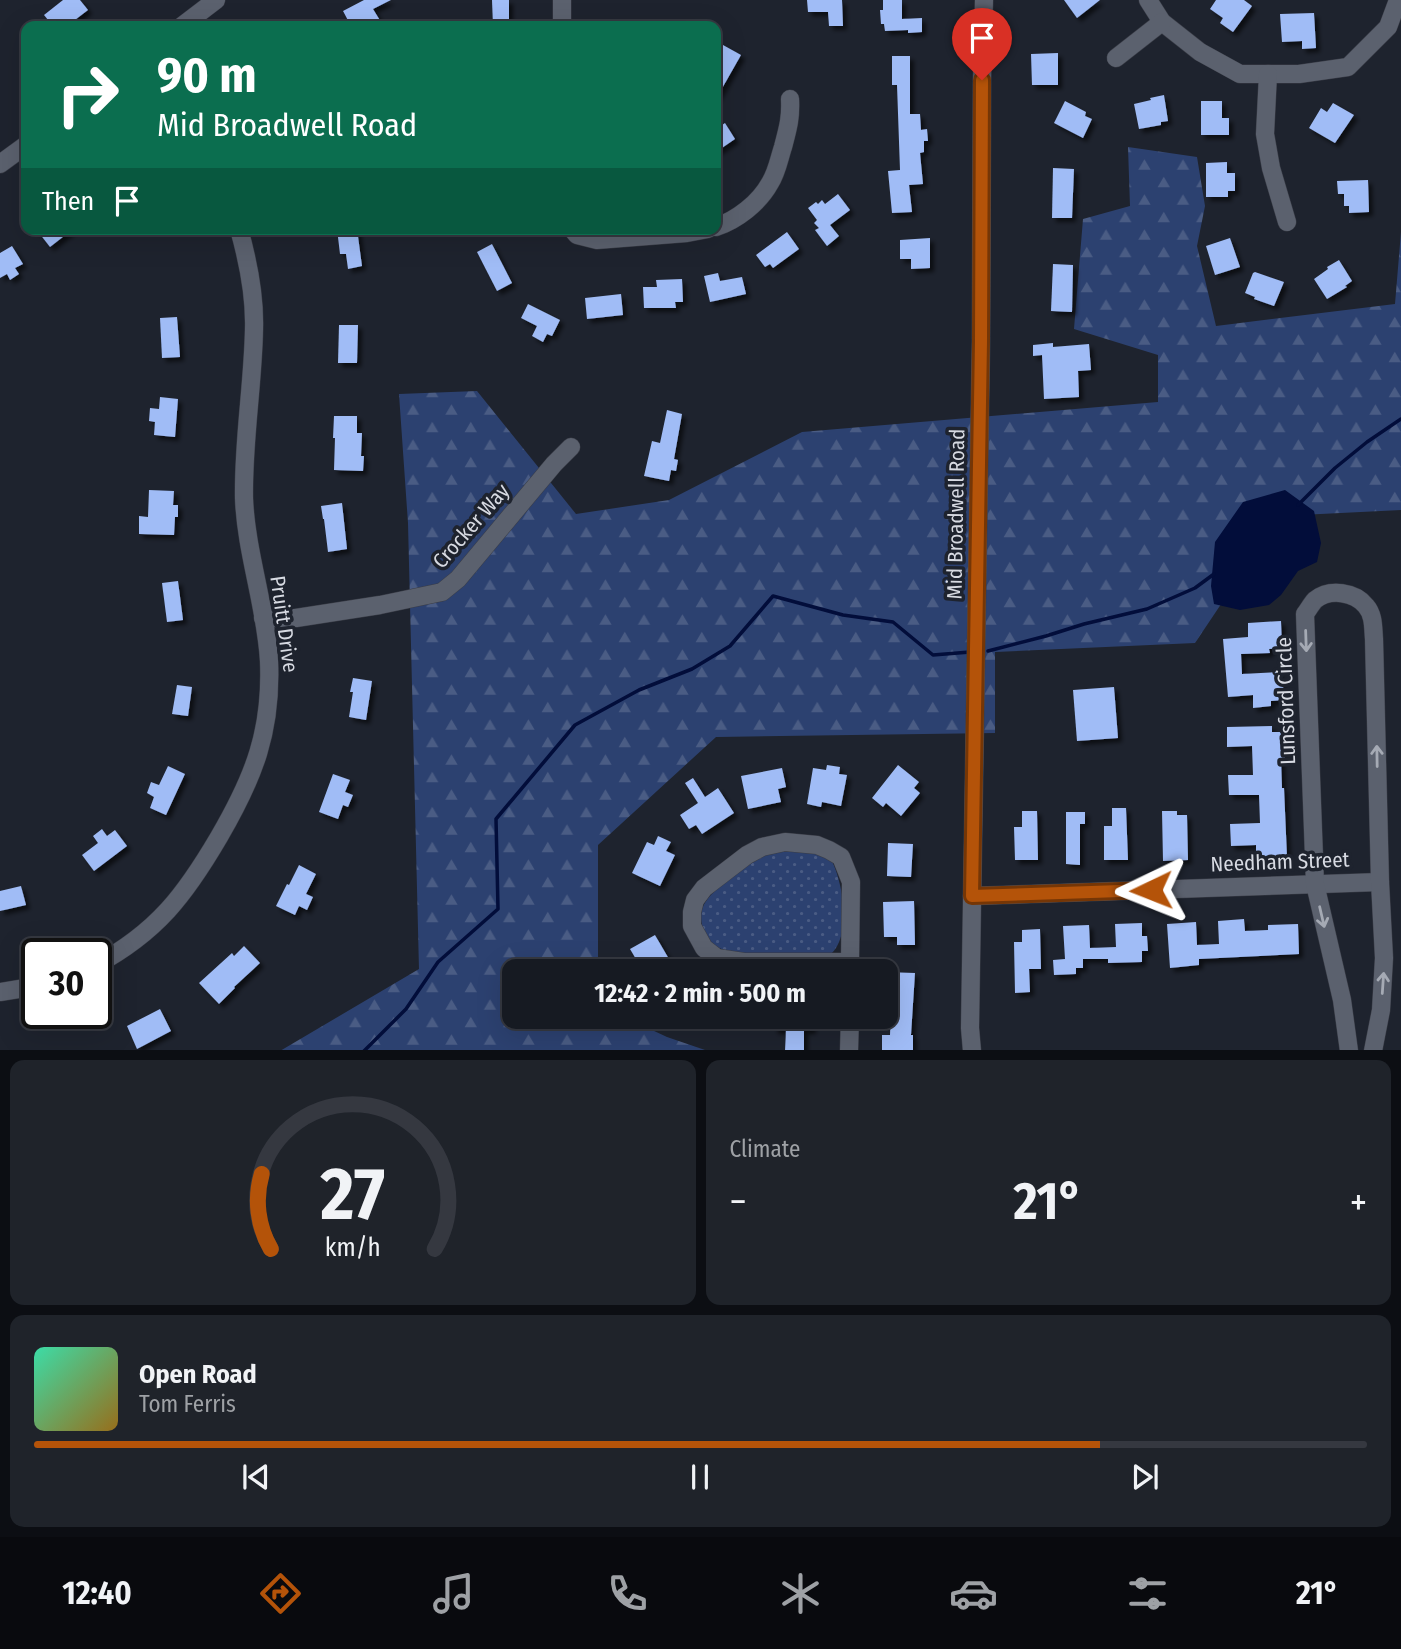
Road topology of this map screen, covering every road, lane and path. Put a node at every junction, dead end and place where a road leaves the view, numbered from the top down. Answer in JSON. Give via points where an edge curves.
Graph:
{"nodes":[{"id":1,"x":216,"y":0,"type":"edge"},
{"id":2,"x":562,"y":0,"type":"edge"},
{"id":3,"x":984,"y":0,"type":"edge"},
{"id":4,"x":1147,"y":0,"type":"edge"},
{"id":5,"x":1398,"y":0,"type":"edge"},
{"id":6,"x":189,"y":21,"type":"edge"},
{"id":7,"x":562,"y":21,"type":"edge"},
{"id":8,"x":1162,"y":22,"type":"junction"},
{"id":9,"x":1116,"y":58,"type":"dead end"},
{"id":10,"x":1268,"y":74,"type":"junction"},
{"id":11,"x":790,"y":99,"type":"dead end"},
{"id":12,"x":21,"y":149,"type":"edge"},
{"id":13,"x":0,"y":164,"type":"edge"},
{"id":14,"x":1287,"y":222,"type":"dead end"},
{"id":15,"x":721,"y":224,"type":"edge"},
{"id":16,"x":241,"y":235,"type":"edge"},
{"id":17,"x":581,"y":235,"type":"edge"},
{"id":18,"x":661,"y":235,"type":"edge"},
{"id":19,"x":571,"y":447,"type":"dead end"},
{"id":20,"x":263,"y":618,"type":"junction"},
{"id":21,"x":1380,"y":881,"type":"junction"},
{"id":22,"x":1315,"y":884,"type":"junction"},
{"id":23,"x":972,"y":896,"type":"junction"},
{"id":24,"x":112,"y":957,"type":"edge"},
{"id":25,"x":850,"y":967,"type":"edge"},
{"id":26,"x":21,"y":989,"type":"edge"},
{"id":27,"x":0,"y":992,"type":"edge"},
{"id":28,"x":970,"y":1028,"type":"junction"},
{"id":29,"x":850,"y":1029,"type":"edge"},
{"id":30,"x":849,"y":1050,"type":"edge"},
{"id":31,"x":963,"y":1050,"type":"edge"},
{"id":32,"x":972,"y":1050,"type":"edge"},
{"id":33,"x":1349,"y":1050,"type":"edge"},
{"id":34,"x":1373,"y":1050,"type":"edge"}],
"edges":[{"from":1,"to":6,"type":"street"},
{"from":2,"to":7,"type":"street"},
{"from":3,"to":23,"type":"street","name":"Mid Broadwell Road"},
{"from":4,"to":8,"type":"street"},
{"from":5,"to":10,"type":"street","via":[[1388,27],[1348,66]]},
{"from":8,"to":9,"type":"street"},
{"from":8,"to":10,"type":"street","via":[[1200,52],[1240,74]]},
{"from":10,"to":14,"type":"street","via":[[1265,134]]},
{"from":11,"to":15,"type":"street","via":[[791,117],[770,184],[760,198]]},
{"from":12,"to":13,"type":"street"},
{"from":16,"to":20,"type":"street","name":"Pruitt Drive","via":[[253,293],[254,328],[244,501]]},
{"from":17,"to":18,"type":"street","via":[[597,240]]},
{"from":19,"to":20,"type":"street","name":"Crocker Way","via":[[442,592],[296,618]]},
{"from":20,"to":24,"type":"street","name":"Pruitt Drive","via":[[269,695],[254,770],[197,874],[172,907]]},
{"from":21,"to":22,"type":"street","name":"Needham Street"},
{"from":21,"to":22,"type":"street","name":"Lunsford Circle","one_way":true,"via":[[1372,619],[1366,606],[1347,593],[1315,600],[1305,614]]},
{"from":34,"to":21,"type":"street","name":"Lunsford Circle","one_way":true,"via":[[1384,958]]},
{"from":22,"to":23,"type":"street","name":"Needham Street"},
{"from":22,"to":33,"type":"street","name":"Lunsford Circle","one_way":true},
{"from":23,"to":28,"type":"street","name":"Mid Broadwell Road"},
{"from":25,"to":25,"type":"street","via":[[851,882],[841,858],[829,849],[785,842],[762,847],[704,888],[695,900],[692,926],[704,948],[717,958]]},
{"from":26,"to":27,"type":"street"},
{"from":28,"to":31,"type":"street","name":"Mid Broadwell Road"},
{"from":28,"to":32,"type":"street","name":"Mid Broadwell Road"},
{"from":29,"to":30,"type":"street"}]}
